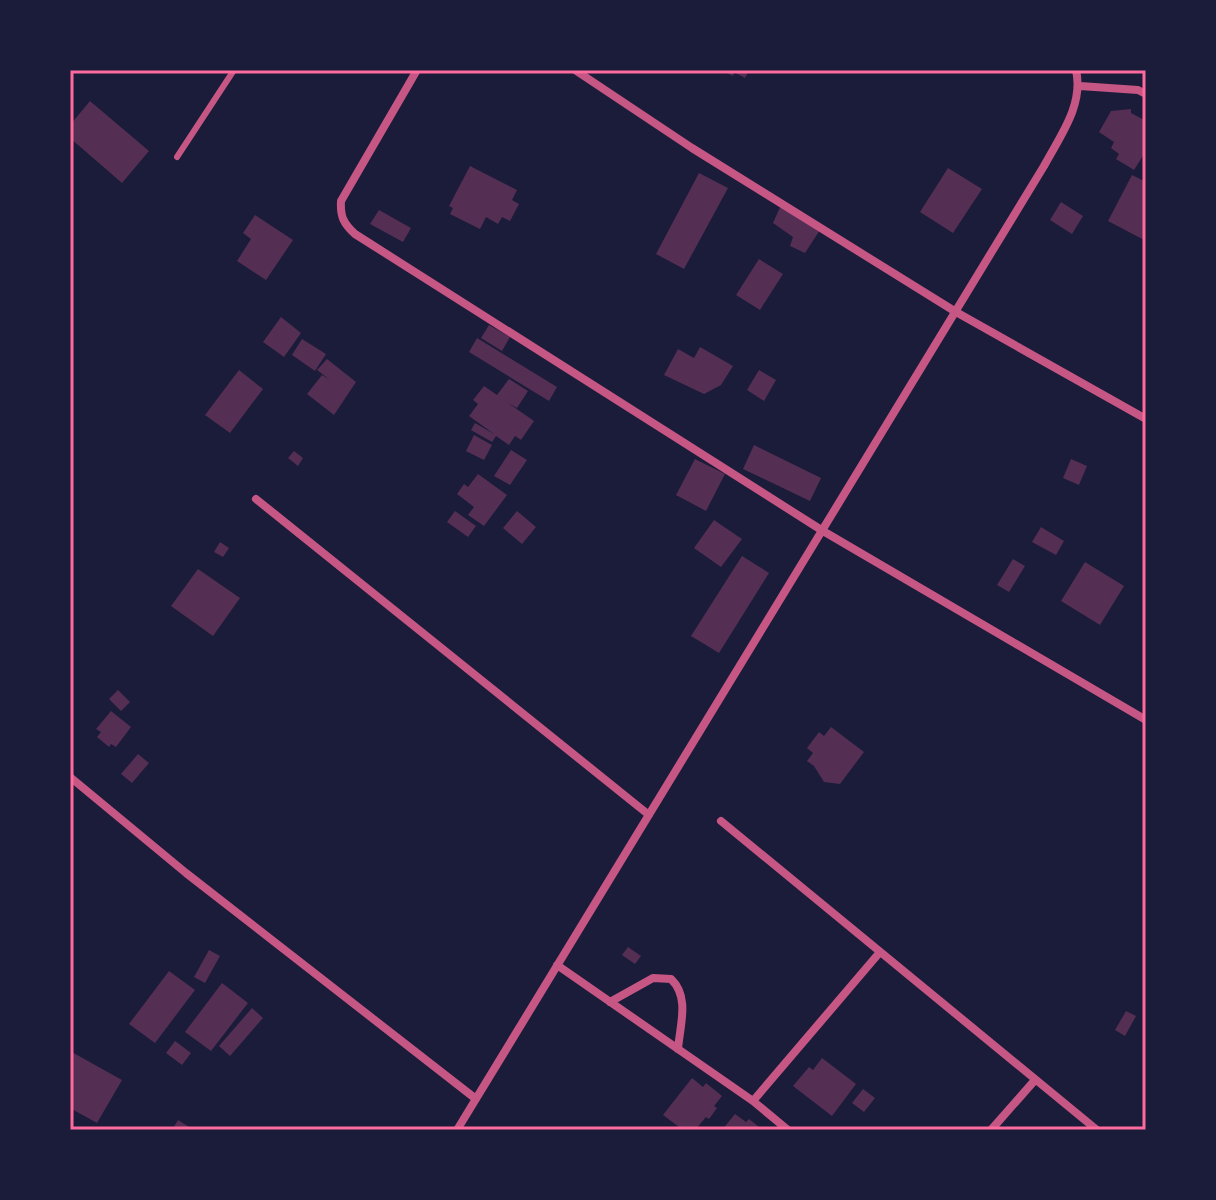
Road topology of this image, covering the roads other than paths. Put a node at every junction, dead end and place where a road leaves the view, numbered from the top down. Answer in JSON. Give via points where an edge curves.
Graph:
{"nodes":[{"id":1,"x":234,"y":70,"type":"edge"},
{"id":2,"x":417,"y":70,"type":"edge"},
{"id":3,"x":575,"y":70,"type":"edge"},
{"id":4,"x":1076,"y":70,"type":"edge"},
{"id":5,"x":1080,"y":86,"type":"junction"},
{"id":6,"x":1146,"y":94,"type":"edge"},
{"id":7,"x":177,"y":157,"type":"dead end"},
{"id":8,"x":956,"y":312,"type":"junction"},
{"id":9,"x":1146,"y":419,"type":"edge"},
{"id":10,"x":256,"y":499,"type":"dead end"},
{"id":11,"x":823,"y":531,"type":"junction"},
{"id":12,"x":1146,"y":720,"type":"edge"},
{"id":13,"x":70,"y":777,"type":"edge"},
{"id":14,"x":649,"y":815,"type":"junction"},
{"id":15,"x":721,"y":821,"type":"dead end"},
{"id":16,"x":880,"y":952,"type":"junction"},
{"id":17,"x":557,"y":965,"type":"junction"},
{"id":18,"x":610,"y":1002,"type":"junction"},
{"id":19,"x":678,"y":1049,"type":"junction"},
{"id":20,"x":1035,"y":1080,"type":"junction"},
{"id":21,"x":476,"y":1099,"type":"junction"},
{"id":22,"x":753,"y":1101,"type":"junction"},
{"id":23,"x":457,"y":1130,"type":"edge"},
{"id":24,"x":788,"y":1130,"type":"edge"},
{"id":25,"x":991,"y":1130,"type":"edge"},
{"id":26,"x":1097,"y":1130,"type":"edge"}],
"edges":[{"from":1,"to":7,"type":"lane"},
{"from":2,"to":11,"type":"street","via":[[341,201],[345,225]]},
{"from":3,"to":8,"type":"street"},
{"from":4,"to":5,"type":"street"},
{"from":5,"to":6,"type":"street"},
{"from":5,"to":8,"type":"street","via":[[1073,112],[1044,166]]},
{"from":8,"to":9,"type":"street"},
{"from":8,"to":11,"type":"street"},
{"from":10,"to":14,"type":"street"},
{"from":11,"to":12,"type":"street"},
{"from":11,"to":14,"type":"street"},
{"from":13,"to":21,"type":"street"},
{"from":14,"to":17,"type":"street"},
{"from":15,"to":16,"type":"street"},
{"from":16,"to":20,"type":"street"},
{"from":16,"to":22,"type":"street"},
{"from":17,"to":18,"type":"street"},
{"from":17,"to":21,"type":"street"},
{"from":18,"to":19,"type":"street"},
{"from":18,"to":19,"type":"street","via":[[653,978],[671,979],[683,1000]]},
{"from":19,"to":22,"type":"street"},
{"from":20,"to":25,"type":"street"},
{"from":20,"to":26,"type":"street"},
{"from":21,"to":23,"type":"street"},
{"from":22,"to":24,"type":"street"}]}
